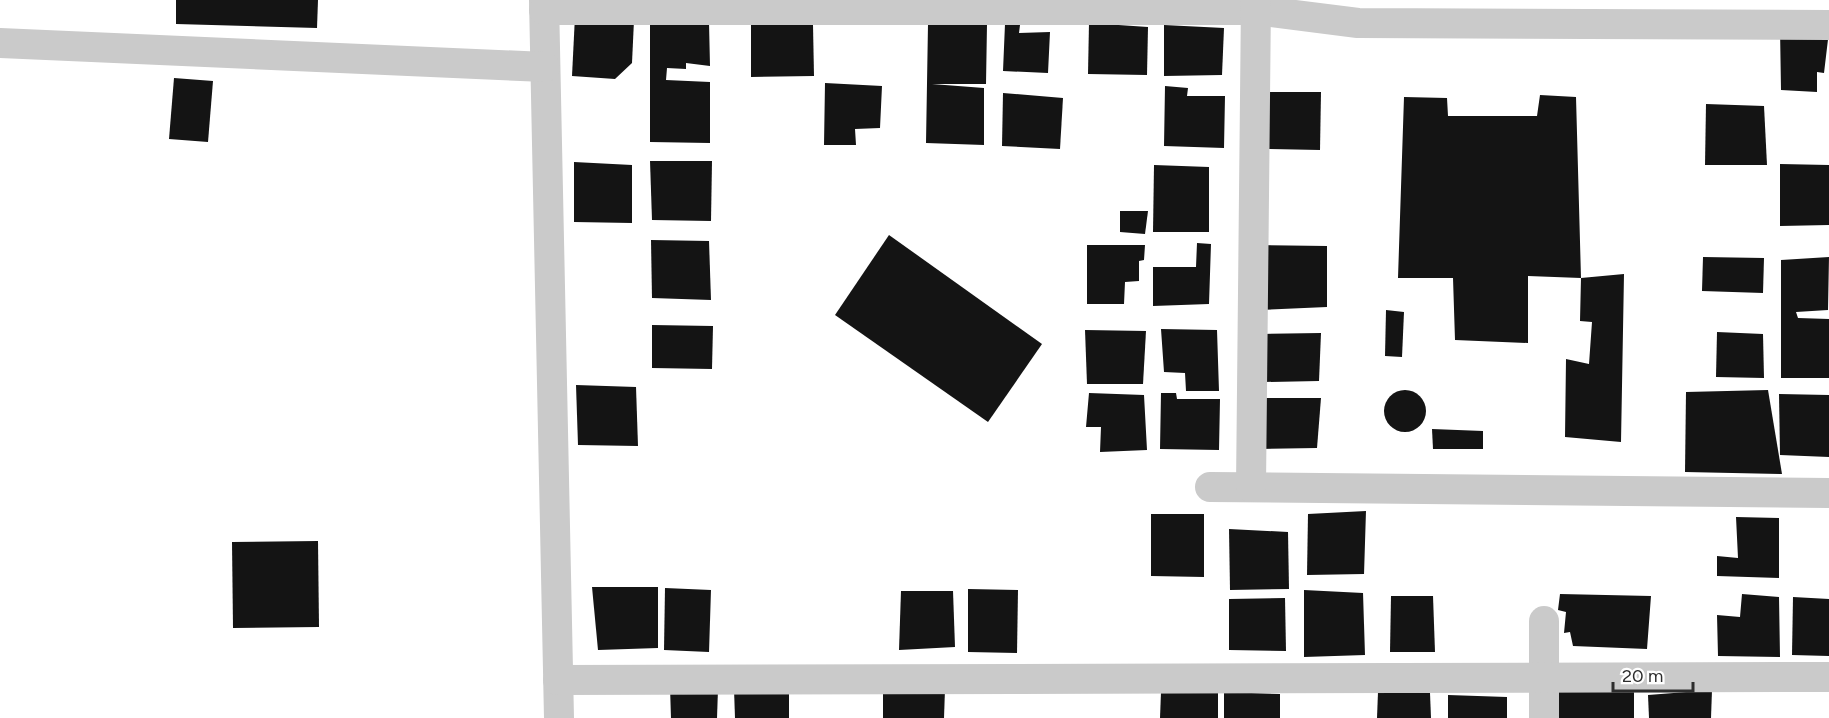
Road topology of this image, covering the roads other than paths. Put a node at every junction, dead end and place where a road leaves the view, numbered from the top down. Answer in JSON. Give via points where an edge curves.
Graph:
{"nodes":[{"id":1,"x":544,"y":5,"type":"edge"},
{"id":2,"x":1256,"y":5,"type":"edge"},
{"id":3,"x":1829,"y":25,"type":"edge"},
{"id":4,"x":0,"y":43,"type":"edge"},
{"id":5,"x":545,"y":67,"type":"junction"},
{"id":6,"x":1210,"y":487,"type":"dead end"},
{"id":7,"x":1251,"y":488,"type":"junction"},
{"id":8,"x":1829,"y":493,"type":"edge"},
{"id":9,"x":1544,"y":621,"type":"dead end"},
{"id":10,"x":1829,"y":677,"type":"edge"},
{"id":11,"x":1544,"y":678,"type":"junction"},
{"id":12,"x":558,"y":680,"type":"junction"},
{"id":13,"x":559,"y":718,"type":"edge"},
{"id":14,"x":1544,"y":718,"type":"edge"}],
"edges":[{"from":1,"to":2,"type":"street"},
{"from":1,"to":5,"type":"street"},
{"from":2,"to":3,"type":"street","via":[[1358,23]]},
{"from":2,"to":7,"type":"street"},
{"from":4,"to":5,"type":"street"},
{"from":5,"to":12,"type":"street"},
{"from":6,"to":7,"type":"street"},
{"from":7,"to":8,"type":"street"},
{"from":9,"to":11,"type":"street"},
{"from":10,"to":11,"type":"street"},
{"from":11,"to":12,"type":"street"},
{"from":11,"to":14,"type":"street"},
{"from":12,"to":13,"type":"street"}]}
